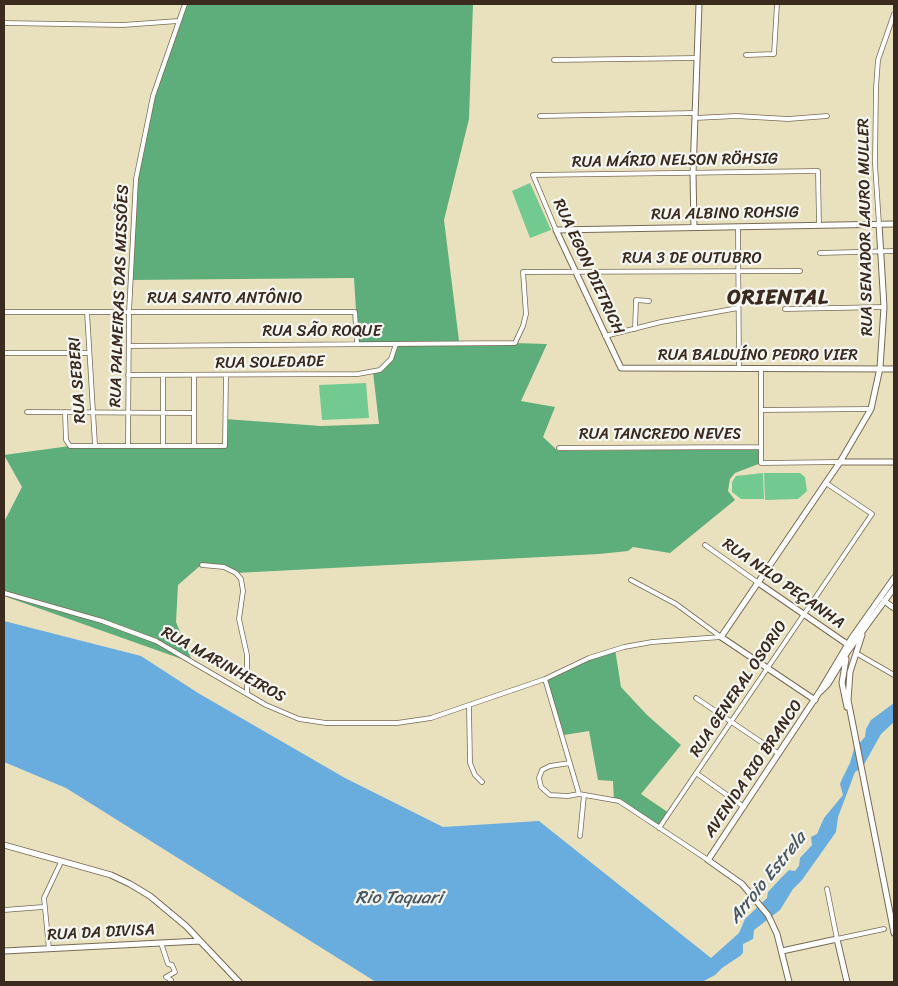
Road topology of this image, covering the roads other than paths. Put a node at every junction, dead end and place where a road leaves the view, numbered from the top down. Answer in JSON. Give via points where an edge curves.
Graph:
{"nodes":[{"id":1,"x":185,"y":4,"type":"edge"},
{"id":2,"x":699,"y":4,"type":"edge"},
{"id":3,"x":777,"y":4,"type":"edge"},
{"id":4,"x":894,"y":14,"type":"edge"},
{"id":5,"x":178,"y":21,"type":"junction"},
{"id":6,"x":4,"y":23,"type":"edge"},
{"id":7,"x":746,"y":55,"type":"dead end"},
{"id":8,"x":697,"y":58,"type":"junction"},
{"id":9,"x":554,"y":60,"type":"dead end"},
{"id":10,"x":695,"y":115,"type":"junction"},
{"id":11,"x":540,"y":116,"type":"dead end"},
{"id":12,"x":827,"y":116,"type":"dead end"},
{"id":13,"x":693,"y":173,"type":"junction"},
{"id":14,"x":533,"y":175,"type":"joint"},
{"id":15,"x":879,"y":224,"type":"junction"},
{"id":16,"x":894,"y":224,"type":"edge"},
{"id":17,"x":819,"y":225,"type":"junction"},
{"id":18,"x":694,"y":226,"type":"junction"},
{"id":19,"x":738,"y":227,"type":"junction"},
{"id":20,"x":556,"y":230,"type":"junction"},
{"id":21,"x":894,"y":250,"type":"edge"},
{"id":22,"x":881,"y":251,"type":"junction"},
{"id":23,"x":820,"y":253,"type":"dead end"},
{"id":24,"x":800,"y":271,"type":"dead end"},
{"id":25,"x":738,"y":272,"type":"junction"},
{"id":26,"x":576,"y":273,"type":"junction"},
{"id":27,"x":649,"y":301,"type":"dead end"},
{"id":28,"x":884,"y":307,"type":"junction"},
{"id":29,"x":738,"y":308,"type":"junction"},
{"id":30,"x":785,"y":309,"type":"dead end"},
{"id":31,"x":4,"y":312,"type":"edge"},
{"id":32,"x":87,"y":312,"type":"junction"},
{"id":33,"x":128,"y":312,"type":"junction"},
{"id":34,"x":635,"y":329,"type":"junction"},
{"id":35,"x":605,"y":336,"type":"junction"},
{"id":36,"x":515,"y":343,"type":"joint"},
{"id":37,"x":357,"y":344,"type":"junction"},
{"id":38,"x":396,"y":344,"type":"junction"},
{"id":39,"x":129,"y":346,"type":"junction"},
{"id":40,"x":4,"y":352,"type":"edge"},
{"id":41,"x":89,"y":353,"type":"junction"},
{"id":42,"x":621,"y":368,"type":"joint"},
{"id":43,"x":880,"y":368,"type":"junction"},
{"id":44,"x":739,"y":369,"type":"junction"},
{"id":45,"x":761,"y":369,"type":"junction"},
{"id":46,"x":894,"y":369,"type":"edge"},
{"id":47,"x":128,"y":375,"type":"junction"},
{"id":48,"x":163,"y":376,"type":"junction"},
{"id":49,"x":194,"y":376,"type":"junction"},
{"id":50,"x":226,"y":376,"type":"junction"},
{"id":51,"x":761,"y":410,"type":"junction"},
{"id":52,"x":871,"y":410,"type":"junction"},
{"id":53,"x":28,"y":412,"type":"dead end"},
{"id":54,"x":65,"y":412,"type":"junction"},
{"id":55,"x":93,"y":413,"type":"junction"},
{"id":56,"x":128,"y":413,"type":"junction"},
{"id":57,"x":163,"y":413,"type":"junction"},
{"id":58,"x":194,"y":413,"type":"junction"},
{"id":59,"x":95,"y":445,"type":"junction"},
{"id":60,"x":128,"y":445,"type":"junction"},
{"id":61,"x":163,"y":446,"type":"junction"},
{"id":62,"x":194,"y":446,"type":"junction"},
{"id":63,"x":761,"y":447,"type":"junction"},
{"id":64,"x":559,"y":448,"type":"dead end"},
{"id":65,"x":840,"y":462,"type":"junction"},
{"id":66,"x":894,"y":462,"type":"edge"},
{"id":67,"x":826,"y":483,"type":"junction"},
{"id":68,"x":705,"y":545,"type":"dead end"},
{"id":69,"x":202,"y":565,"type":"dead end"},
{"id":70,"x":894,"y":578,"type":"edge"},
{"id":71,"x":631,"y":580,"type":"dead end"},
{"id":72,"x":757,"y":582,"type":"junction"},
{"id":73,"x":894,"y":588,"type":"edge"},
{"id":74,"x":4,"y":593,"type":"edge"},
{"id":75,"x":883,"y":600,"type":"junction"},
{"id":76,"x":894,"y":608,"type":"edge"},
{"id":77,"x":804,"y":614,"type":"junction"},
{"id":78,"x":857,"y":631,"type":"junction"},
{"id":79,"x":862,"y":635,"type":"junction"},
{"id":80,"x":721,"y":637,"type":"junction"},
{"id":81,"x":847,"y":644,"type":"junction"},
{"id":82,"x":848,"y":651,"type":"junction"},
{"id":83,"x":856,"y":653,"type":"junction"},
{"id":84,"x":767,"y":668,"type":"junction"},
{"id":85,"x":894,"y":675,"type":"edge"},
{"id":86,"x":545,"y":679,"type":"junction"},
{"id":87,"x":820,"y":691,"type":"junction"},
{"id":88,"x":247,"y":694,"type":"junction"},
{"id":89,"x":696,"y":698,"type":"dead end"},
{"id":90,"x":815,"y":700,"type":"junction"},
{"id":91,"x":470,"y":706,"type":"junction"},
{"id":92,"x":851,"y":720,"type":"junction"},
{"id":93,"x":731,"y":721,"type":"junction"},
{"id":94,"x":779,"y":754,"type":"junction"},
{"id":95,"x":570,"y":763,"type":"junction"},
{"id":96,"x":696,"y":773,"type":"junction"},
{"id":97,"x":482,"y":782,"type":"dead end"},
{"id":98,"x":581,"y":795,"type":"junction"},
{"id":99,"x":744,"y":807,"type":"junction"},
{"id":100,"x":659,"y":828,"type":"junction"},
{"id":101,"x":580,"y":836,"type":"dead end"},
{"id":102,"x":4,"y":846,"type":"edge"},
{"id":103,"x":708,"y":860,"type":"junction"},
{"id":104,"x":61,"y":862,"type":"junction"},
{"id":105,"x":827,"y":890,"type":"dead end"},
{"id":106,"x":44,"y":907,"type":"junction"},
{"id":107,"x":4,"y":910,"type":"edge"},
{"id":108,"x":884,"y":929,"type":"dead end"},
{"id":109,"x":894,"y":933,"type":"edge"},
{"id":110,"x":837,"y":939,"type":"junction"},
{"id":111,"x":200,"y":941,"type":"junction"},
{"id":112,"x":161,"y":943,"type":"junction"},
{"id":113,"x":49,"y":948,"type":"junction"},
{"id":114,"x":4,"y":951,"type":"edge"},
{"id":115,"x":782,"y":951,"type":"junction"},
{"id":116,"x":171,"y":980,"type":"dead end"},
{"id":117,"x":239,"y":982,"type":"edge"},
{"id":118,"x":789,"y":982,"type":"edge"},
{"id":119,"x":847,"y":982,"type":"edge"}],
"edges":[{"from":1,"to":5,"type":"street","name":"RUA PALMEIRAS DAS MISSÕES"},
{"from":2,"to":8,"type":"street"},
{"from":3,"to":7,"type":"street","via":[[774,54]]},
{"from":4,"to":15,"type":"street","name":"RUA SENADOR LAURO MULLER","via":[[878,60],[875,164]]},
{"from":5,"to":6,"type":"street","via":[[123,25]]},
{"from":5,"to":33,"type":"street","name":"RUA PALMEIRAS DAS MISSÕES","via":[[153,96],[136,180]]},
{"from":8,"to":9,"type":"street"},
{"from":8,"to":10,"type":"street"},
{"from":10,"to":11,"type":"street"},
{"from":10,"to":12,"type":"street","via":[[788,119]]},
{"from":10,"to":13,"type":"street"},
{"from":13,"to":14,"type":"street","name":"RUA MÁRIO NELSON RÖHSIG"},
{"from":13,"to":17,"type":"street","name":"RUA MÁRIO NELSON RÖHSIG","via":[[818,171]]},
{"from":13,"to":18,"type":"street"},
{"from":14,"to":20,"type":"street","name":"RUA EGON DIETRICH"},
{"from":15,"to":16,"type":"street","name":"RUA ALBINO ROHSIG"},
{"from":15,"to":17,"type":"street","name":"RUA ALBINO ROHSIG"},
{"from":15,"to":22,"type":"street","name":"RUA SENADOR LAURO MULLER"},
{"from":17,"to":19,"type":"street","name":"RUA ALBINO ROHSIG"},
{"from":18,"to":19,"type":"street","name":"RUA ALBINO ROHSIG"},
{"from":18,"to":20,"type":"street","name":"RUA ALBINO ROHSIG"},
{"from":19,"to":25,"type":"street"},
{"from":20,"to":26,"type":"street","name":"RUA EGON DIETRICH"},
{"from":21,"to":22,"type":"street"},
{"from":22,"to":23,"type":"street"},
{"from":22,"to":28,"type":"street","name":"RUA SENADOR LAURO MULLER"},
{"from":24,"to":25,"type":"street","name":"RUA 3 DE OUTUBRO"},
{"from":25,"to":26,"type":"street","name":"RUA 3 DE OUTUBRO"},
{"from":25,"to":29,"type":"street"},
{"from":26,"to":35,"type":"street","name":"RUA EGON DIETRICH"},
{"from":26,"to":36,"type":"street","name":"RUA 3 DE OUTUBRO","via":[[523,272],[526,314]]},
{"from":27,"to":34,"type":"street","via":[[636,300]]},
{"from":28,"to":30,"type":"street"},
{"from":28,"to":43,"type":"street","name":"RUA SENADOR LAURO MULLER"},
{"from":29,"to":34,"type":"street"},
{"from":29,"to":44,"type":"street"},
{"from":31,"to":32,"type":"street","name":"RUA SANTO ANTÔNIO"},
{"from":32,"to":33,"type":"street","name":"RUA SANTO ANTÔNIO"},
{"from":32,"to":41,"type":"street","name":"RUA SEBERI"},
{"from":33,"to":37,"type":"street","name":"RUA SANTO ANTÔNIO","via":[[354,312]]},
{"from":33,"to":39,"type":"street","name":"RUA PALMEIRAS DAS MISSÕES"},
{"from":34,"to":35,"type":"street"},
{"from":35,"to":42,"type":"street","name":"RUA EGON DIETRICH"},
{"from":36,"to":38,"type":"street","name":"RUA SÃO ROQUE"},
{"from":37,"to":38,"type":"street","name":"RUA SÃO ROQUE"},
{"from":37,"to":39,"type":"street","name":"RUA SÃO ROQUE"},
{"from":38,"to":50,"type":"street","name":"RUA SOLEDADE","via":[[391,360],[380,370],[358,374]]},
{"from":39,"to":47,"type":"street","name":"RUA PALMEIRAS DAS MISSÕES"},
{"from":40,"to":41,"type":"street"},
{"from":41,"to":55,"type":"street","name":"RUA SEBERI"},
{"from":42,"to":44,"type":"street","name":"RUA BALDUÍNO PEDRO VIER"},
{"from":43,"to":45,"type":"street","name":"RUA BALDUÍNO PEDRO VIER"},
{"from":43,"to":46,"type":"street","name":"RUA BALDUÍNO PEDRO VIER"},
{"from":43,"to":52,"type":"street","name":"RUA SENADOR LAURO MULLER"},
{"from":44,"to":45,"type":"street","name":"RUA BALDUÍNO PEDRO VIER"},
{"from":45,"to":51,"type":"street"},
{"from":47,"to":48,"type":"street","name":"RUA SOLEDADE"},
{"from":47,"to":56,"type":"street","name":"RUA PALMEIRAS DAS MISSÕES"},
{"from":48,"to":49,"type":"street","name":"RUA SOLEDADE"},
{"from":48,"to":57,"type":"street"},
{"from":49,"to":50,"type":"street","name":"RUA SOLEDADE"},
{"from":49,"to":58,"type":"street"},
{"from":50,"to":62,"type":"street","via":[[226,446]]},
{"from":51,"to":52,"type":"street"},
{"from":51,"to":63,"type":"street"},
{"from":52,"to":65,"type":"street","name":"RUA SENADOR LAURO MULLER"},
{"from":53,"to":54,"type":"street"},
{"from":54,"to":55,"type":"street"},
{"from":54,"to":59,"type":"street","via":[[66,440],[70,446]]},
{"from":55,"to":56,"type":"street"},
{"from":55,"to":59,"type":"street","name":"RUA SEBERI"},
{"from":56,"to":57,"type":"street"},
{"from":56,"to":60,"type":"street","name":"RUA PALMEIRAS DAS MISSÕES"},
{"from":57,"to":58,"type":"street"},
{"from":57,"to":61,"type":"street"},
{"from":58,"to":62,"type":"street"},
{"from":59,"to":60,"type":"street"},
{"from":60,"to":61,"type":"street"},
{"from":61,"to":62,"type":"street"},
{"from":63,"to":64,"type":"street","name":"RUA TANCREDO NEVES"},
{"from":63,"to":65,"type":"street","via":[[761,462]]},
{"from":65,"to":66,"type":"street"},
{"from":65,"to":67,"type":"street","name":"RUA SENADOR LAURO MULLER"},
{"from":67,"to":72,"type":"street","name":"RUA SENADOR LAURO MULLER"},
{"from":67,"to":77,"type":"street","name":"RUA GENERAL OSORIO","via":[[872,514]]},
{"from":68,"to":72,"type":"street","name":"RUA NILO PEÇANHA"},
{"from":69,"to":88,"type":"street","via":[[224,567],[241,579],[243,592],[239,619],[247,655]]},
{"from":70,"to":75,"type":"street","name":"AVENIDA RIO BRANCO"},
{"from":71,"to":80,"type":"street","via":[[676,604]]},
{"from":72,"to":77,"type":"street","name":"RUA NILO PEÇANHA"},
{"from":72,"to":80,"type":"street","name":"RUA SENADOR LAURO MULLER"},
{"from":73,"to":75,"type":"street","name":"AVENIDA RIO BRANCO"},
{"from":74,"to":88,"type":"street","name":"RUA MARINHEIROS","via":[[102,621],[156,641]]},
{"from":75,"to":76,"type":"street"},
{"from":75,"to":78,"type":"street","name":"AVENIDA RIO BRANCO"},
{"from":75,"to":79,"type":"street","name":"AVENIDA RIO BRANCO"},
{"from":77,"to":81,"type":"street","name":"RUA NILO PEÇANHA"},
{"from":77,"to":84,"type":"street","name":"RUA GENERAL OSORIO"},
{"from":78,"to":81,"type":"street","name":"AVENIDA RIO BRANCO"},
{"from":78,"to":82,"type":"street"},
{"from":79,"to":82,"type":"street","name":"AVENIDA RIO BRANCO"},
{"from":79,"to":83,"type":"street"},
{"from":80,"to":84,"type":"street"},
{"from":80,"to":86,"type":"street","name":"RUA MARINHEIROS","via":[[624,647],[589,658]]},
{"from":81,"to":87,"type":"street","name":"AVENIDA RIO BRANCO"},
{"from":82,"to":87,"type":"street","name":"AVENIDA RIO BRANCO","via":[[828,684]]},
{"from":82,"to":92,"type":"street","via":[[842,683]]},
{"from":83,"to":85,"type":"street"},
{"from":83,"to":92,"type":"street","via":[[848,684]]},
{"from":84,"to":90,"type":"street"},
{"from":84,"to":93,"type":"street","name":"RUA GENERAL OSORIO"},
{"from":86,"to":91,"type":"street","name":"RUA MARINHEIROS"},
{"from":86,"to":95,"type":"street"},
{"from":87,"to":90,"type":"street","name":"AVENIDA RIO BRANCO"},
{"from":88,"to":91,"type":"street","name":"RUA MARINHEIROS","via":[[299,719],[326,722],[418,721]]},
{"from":89,"to":93,"type":"street"},
{"from":90,"to":94,"type":"street","name":"AVENIDA RIO BRANCO"},
{"from":91,"to":97,"type":"street","via":[[470,763]]},
{"from":92,"to":109,"type":"street"},
{"from":93,"to":94,"type":"street"},
{"from":93,"to":96,"type":"street","name":"RUA GENERAL OSORIO"},
{"from":94,"to":99,"type":"street","name":"AVENIDA RIO BRANCO"},
{"from":95,"to":98,"type":"street"},
{"from":95,"to":98,"type":"street","via":[[542,770],[538,778],[541,787],[550,795]]},
{"from":96,"to":99,"type":"street"},
{"from":96,"to":100,"type":"street","name":"RUA GENERAL OSORIO"},
{"from":98,"to":100,"type":"street","via":[[618,802]]},
{"from":98,"to":101,"type":"street"},
{"from":99,"to":103,"type":"street","name":"AVENIDA RIO BRANCO"},
{"from":100,"to":103,"type":"street"},
{"from":102,"to":104,"type":"street"},
{"from":103,"to":115,"type":"street","via":[[754,896],[775,927]]},
{"from":104,"to":106,"type":"street","via":[[47,889]]},
{"from":104,"to":111,"type":"street","via":[[111,875],[130,884],[169,911]]},
{"from":105,"to":110,"type":"street"},
{"from":106,"to":107,"type":"street"},
{"from":106,"to":113,"type":"street"},
{"from":108,"to":110,"type":"street"},
{"from":110,"to":115,"type":"street"},
{"from":110,"to":119,"type":"street"},
{"from":111,"to":112,"type":"street","name":"RUA DA DIVISA"},
{"from":111,"to":117,"type":"street"},
{"from":112,"to":113,"type":"street","name":"RUA DA DIVISA"},
{"from":112,"to":116,"type":"street","via":[[168,964],[175,972],[166,978]]},
{"from":113,"to":114,"type":"street","name":"RUA DA DIVISA"},
{"from":115,"to":118,"type":"street"}]}
